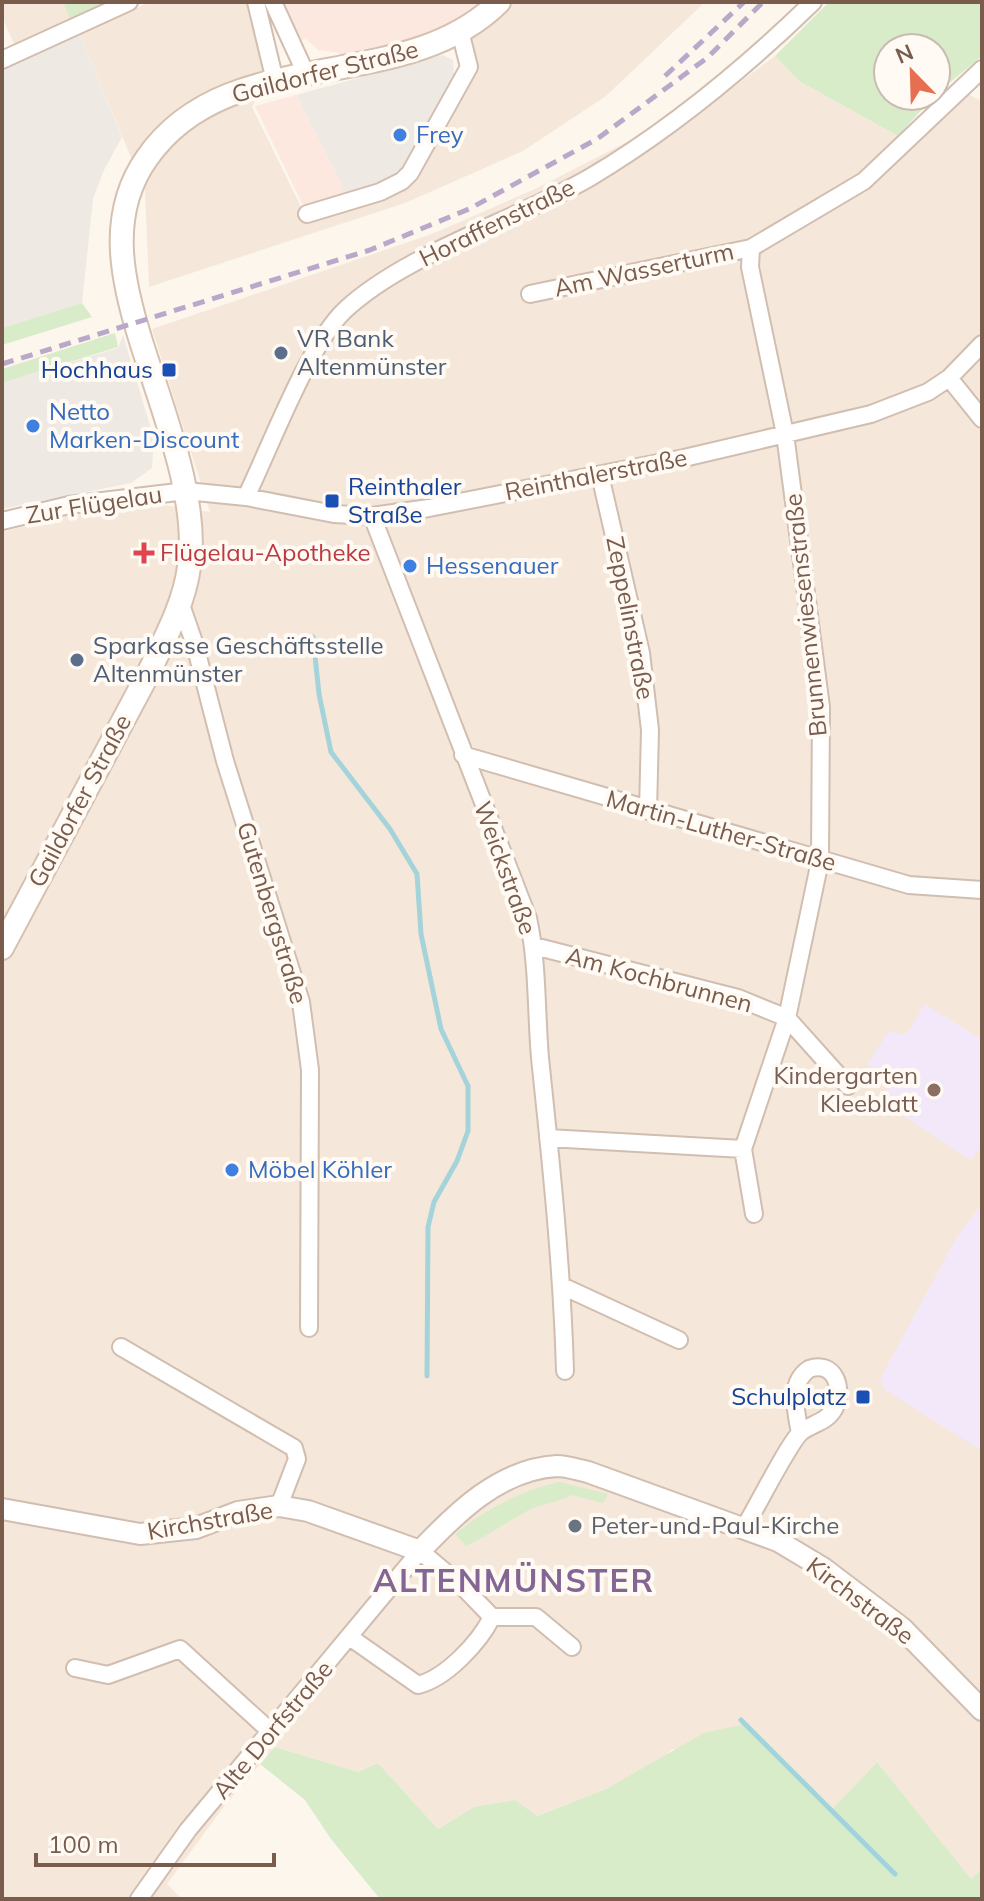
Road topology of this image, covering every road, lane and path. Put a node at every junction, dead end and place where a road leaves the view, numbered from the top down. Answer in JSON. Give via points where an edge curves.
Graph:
{"nodes":[{"id":1,"x":129,"y":2,"type":"edge"},
{"id":2,"x":256,"y":2,"type":"edge"},
{"id":3,"x":273,"y":2,"type":"edge"},
{"id":4,"x":499,"y":2,"type":"edge"},
{"id":5,"x":813,"y":2,"type":"edge"},
{"id":6,"x":460,"y":31,"type":"junction"},
{"id":7,"x":2,"y":60,"type":"edge"},
{"id":8,"x":982,"y":69,"type":"edge"},
{"id":9,"x":306,"y":74,"type":"junction"},
{"id":10,"x":275,"y":81,"type":"junction"},
{"id":11,"x":307,"y":214,"type":"dead end"},
{"id":12,"x":751,"y":248,"type":"junction"},
{"id":13,"x":530,"y":294,"type":"dead end"},
{"id":14,"x":982,"y":344,"type":"edge"},
{"id":15,"x":949,"y":378,"type":"junction"},
{"id":16,"x":982,"y":419,"type":"edge"},
{"id":17,"x":785,"y":434,"type":"junction"},
{"id":18,"x":600,"y":475,"type":"junction"},
{"id":19,"x":186,"y":491,"type":"junction"},
{"id":20,"x":246,"y":497,"type":"junction"},
{"id":21,"x":372,"y":516,"type":"junction"},
{"id":22,"x":2,"y":521,"type":"edge"},
{"id":23,"x":180,"y":602,"type":"junction"},
{"id":24,"x":463,"y":755,"type":"junction"},
{"id":25,"x":648,"y":811,"type":"junction"},
{"id":26,"x":820,"y":861,"type":"junction"},
{"id":27,"x":982,"y":890,"type":"edge"},
{"id":28,"x":534,"y":946,"type":"junction"},
{"id":29,"x":2,"y":948,"type":"edge"},
{"id":30,"x":787,"y":1018,"type":"junction"},
{"id":31,"x":848,"y":1086,"type":"dead end"},
{"id":32,"x":548,"y":1138,"type":"junction"},
{"id":33,"x":743,"y":1149,"type":"junction"},
{"id":34,"x":754,"y":1214,"type":"dead end"},
{"id":35,"x":562,"y":1286,"type":"junction"},
{"id":36,"x":309,"y":1328,"type":"dead end"},
{"id":37,"x":679,"y":1340,"type":"dead end"},
{"id":38,"x":121,"y":1347,"type":"dead end"},
{"id":39,"x":565,"y":1371,"type":"dead end"},
{"id":40,"x":800,"y":1433,"type":"dead end"},
{"id":41,"x":279,"y":1506,"type":"junction"},
{"id":42,"x":2,"y":1509,"type":"edge"},
{"id":43,"x":744,"y":1528,"type":"junction"},
{"id":44,"x":420,"y":1551,"type":"junction"},
{"id":45,"x":492,"y":1617,"type":"junction"},
{"id":46,"x":351,"y":1638,"type":"junction"},
{"id":47,"x":572,"y":1647,"type":"dead end"},
{"id":48,"x":75,"y":1668,"type":"dead end"},
{"id":49,"x":982,"y":1710,"type":"edge"},
{"id":50,"x":270,"y":1731,"type":"junction"},
{"id":51,"x":139,"y":1899,"type":"edge"}],
"edges":[{"from":1,"to":7,"type":"street"},
{"from":2,"to":10,"type":"street"},
{"from":3,"to":9,"type":"street"},
{"from":4,"to":6,"type":"main road","name":"Gaildorfer Straße"},
{"from":5,"to":20,"type":"street","name":"Horaffenstraße","via":[[767,47],[590,177],[412,265],[345,310],[325,332]]},
{"from":6,"to":9,"type":"main road","name":"Gaildorfer Straße","via":[[403,53]]},
{"from":6,"to":11,"type":"street","via":[[469,67],[410,173],[380,192]]},
{"from":8,"to":12,"type":"street","name":"Am Wasserturm","via":[[864,181]]},
{"from":9,"to":10,"type":"main road","name":"Gaildorfer Straße"},
{"from":10,"to":19,"type":"main road","name":"Gaildorfer Straße","via":[[186,116],[149,155],[133,178],[124,205],[122,260],[132,312]]},
{"from":12,"to":13,"type":"street","name":"Am Wasserturm"},
{"from":12,"to":17,"type":"street","name":"Brunnenwiesenstraße","via":[[750,267]]},
{"from":14,"to":15,"type":"street","name":"Reinthalerstraße"},
{"from":15,"to":16,"type":"street"},
{"from":15,"to":17,"type":"street","name":"Reinthalerstraße","via":[[900,405]]},
{"from":17,"to":18,"type":"street","name":"Reinthalerstraße"},
{"from":17,"to":26,"type":"street","name":"Brunnenwiesenstraße","via":[[821,707]]},
{"from":18,"to":21,"type":"street","name":"Reinthalerstraße"},
{"from":18,"to":25,"type":"street","name":"Zeppelinstraße","via":[[641,653],[650,730]]},
{"from":19,"to":20,"type":"street","name":"Reinthalerstraße"},
{"from":19,"to":22,"type":"street","name":"Zur Flügelau","via":[[69,505]]},
{"from":19,"to":23,"type":"main road","name":"Gaildorfer Straße","via":[[192,527]]},
{"from":20,"to":21,"type":"street","name":"Reinthalerstraße"},
{"from":21,"to":24,"type":"street","name":"Weickstraße"},
{"from":23,"to":29,"type":"main road","name":"Gaildorfer Straße","via":[[148,674]]},
{"from":23,"to":36,"type":"street","name":"Gutenbergstraße","via":[[301,1002],[310,1070]]},
{"from":24,"to":25,"type":"street","name":"Martin-Luther-Straße"},
{"from":24,"to":28,"type":"street","name":"Weickstraße","via":[[528,918]]},
{"from":25,"to":26,"type":"street","name":"Martin-Luther-Straße"},
{"from":26,"to":27,"type":"street","name":"Martin-Luther-Straße","via":[[909,885]]},
{"from":26,"to":30,"type":"street","name":"Brunnenwiesenstraße"},
{"from":28,"to":30,"type":"street","name":"Am Kochbrunnen","via":[[738,998]]},
{"from":28,"to":32,"type":"street","name":"Weickstraße"},
{"from":30,"to":31,"type":"street","name":"Am Kochbrunnen"},
{"from":30,"to":33,"type":"street","name":"Brunnenwiesenstraße"},
{"from":32,"to":33,"type":"street"},
{"from":32,"to":35,"type":"street","name":"Weickstraße"},
{"from":33,"to":34,"type":"street","name":"Brunnenwiesenstraße"},
{"from":35,"to":37,"type":"street"},
{"from":35,"to":39,"type":"street","name":"Weickstraße"},
{"from":38,"to":41,"type":"street","via":[[294,1448],[297,1459]]},
{"from":40,"to":43,"type":"street"},
{"from":41,"to":42,"type":"street","name":"Kirchstraße","via":[[238,1512],[196,1528],[140,1534]]},
{"from":41,"to":44,"type":"street","name":"Kirchstraße","via":[[308,1511]]},
{"from":43,"to":44,"type":"street","name":"Kirchstraße","via":[[588,1472],[557,1466],[515,1476],[462,1508]]},
{"from":43,"to":49,"type":"street","name":"Kirchstraße","via":[[823,1568],[902,1628]]},
{"from":44,"to":45,"type":"street"},
{"from":44,"to":46,"type":"street","name":"Alte Dorfstraße"},
{"from":45,"to":46,"type":"street","name":"Alte Dorfstraße","via":[[485,1631],[433,1681],[418,1685]]},
{"from":45,"to":47,"type":"street","via":[[536,1617]]},
{"from":46,"to":50,"type":"street","name":"Alte Dorfstraße"},
{"from":48,"to":50,"type":"street","via":[[108,1675],[180,1649]]},
{"from":50,"to":51,"type":"street","name":"Alte Dorfstraße"}]}
